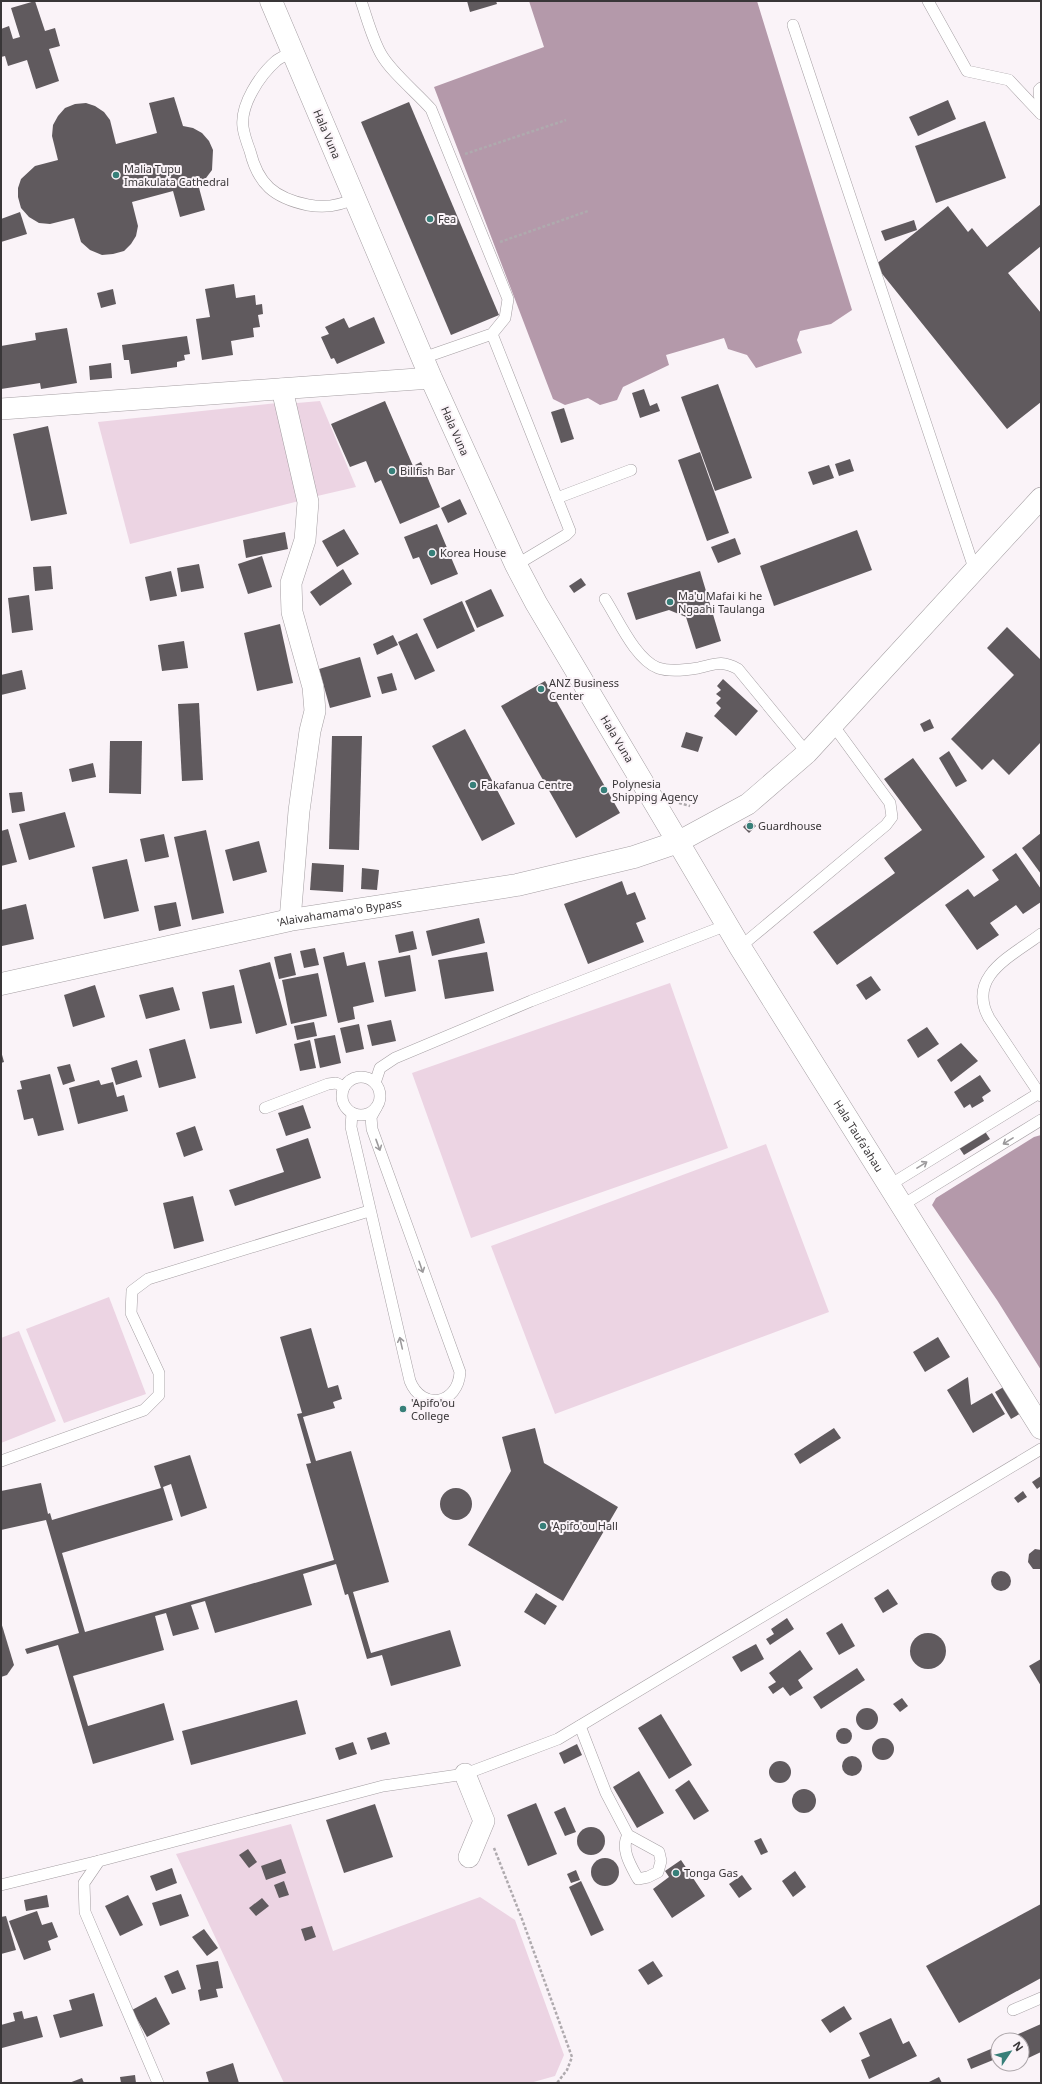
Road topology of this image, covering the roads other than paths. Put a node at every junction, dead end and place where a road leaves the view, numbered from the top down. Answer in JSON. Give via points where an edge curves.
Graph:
{"nodes":[{"id":1,"x":271,"y":1,"type":"edge"},
{"id":2,"x":361,"y":1,"type":"edge"},
{"id":3,"x":928,"y":1,"type":"edge"},
{"id":4,"x":793,"y":25,"type":"dead end"},
{"id":5,"x":292,"y":52,"type":"junction"},
{"id":6,"x":1041,"y":88,"type":"edge"},
{"id":7,"x":1040,"y":113,"type":"edge"},
{"id":8,"x":355,"y":198,"type":"junction"},
{"id":9,"x":492,"y":334,"type":"junction"},
{"id":10,"x":423,"y":358,"type":"junction"},
{"id":11,"x":431,"y":378,"type":"junction"},
{"id":12,"x":282,"y":389,"type":"junction"},
{"id":13,"x":1,"y":409,"type":"edge"},
{"id":14,"x":631,"y":470,"type":"dead end"},
{"id":15,"x":557,"y":498,"type":"junction"},
{"id":16,"x":1041,"y":498,"type":"edge"},
{"id":17,"x":516,"y":565,"type":"junction"},
{"id":18,"x":975,"y":571,"type":"junction"},
{"id":19,"x":606,"y":599,"type":"dead end"},
{"id":20,"x":833,"y":725,"type":"junction"},
{"id":21,"x":807,"y":753,"type":"junction"},
{"id":22,"x":678,"y":842,"type":"junction"},
{"id":23,"x":290,"y":920,"type":"junction"},
{"id":24,"x":726,"y":925,"type":"junction"},
{"id":25,"x":1041,"y":934,"type":"edge"},
{"id":26,"x":740,"y":947,"type":"junction"},
{"id":27,"x":1,"y":984,"type":"edge"},
{"id":28,"x":374,"y":1083,"type":"junction"},
{"id":29,"x":344,"y":1087,"type":"junction"},
{"id":30,"x":1040,"y":1094,"type":"edge"},
{"id":31,"x":265,"y":1108,"type":"dead end"},
{"id":32,"x":376,"y":1108,"type":"junction"},
{"id":33,"x":352,"y":1113,"type":"junction"},
{"id":34,"x":1041,"y":1120,"type":"edge"},
{"id":35,"x":888,"y":1186,"type":"junction"},
{"id":36,"x":901,"y":1206,"type":"junction"},
{"id":37,"x":369,"y":1211,"type":"junction"},
{"id":38,"x":1041,"y":1428,"type":"edge"},
{"id":39,"x":1041,"y":1450,"type":"edge"},
{"id":40,"x":1,"y":1461,"type":"edge"},
{"id":41,"x":580,"y":1726,"type":"junction"},
{"id":42,"x":465,"y":1774,"type":"junction"},
{"id":43,"x":628,"y":1835,"type":"dead end"},
{"id":44,"x":469,"y":1857,"type":"dead end"},
{"id":45,"x":99,"y":1861,"type":"junction"},
{"id":46,"x":1,"y":1885,"type":"edge"},
{"id":47,"x":1041,"y":1998,"type":"edge"},
{"id":48,"x":1013,"y":2010,"type":"dead end"},
{"id":49,"x":158,"y":2083,"type":"edge"}],
"edges":[{"from":1,"to":5,"type":"main road","name":"Hala Vuna"},
{"from":2,"to":9,"type":"lane","via":[[380,53],[431,109],[508,299],[505,318]]},
{"from":3,"to":7,"type":"lane","via":[[967,71],[1010,80]]},
{"from":4,"to":18,"type":"lane"},
{"from":5,"to":8,"type":"main road","name":"Hala Vuna"},
{"from":5,"to":8,"type":"lane","via":[[277,60],[267,70],[248,101],[243,126],[254,170],[269,188],[287,200],[330,206]]},
{"from":6,"to":7,"type":"lane"},
{"from":8,"to":10,"type":"main road","name":"Hala Vuna"},
{"from":9,"to":10,"type":"lane"},
{"from":9,"to":15,"type":"lane"},
{"from":10,"to":11,"type":"main road","name":"Hala Vuna"},
{"from":11,"to":12,"type":"street"},
{"from":11,"to":17,"type":"main road","name":"Hala Vuna"},
{"from":12,"to":13,"type":"street"},
{"from":12,"to":23,"type":"street","via":[[308,502],[305,540],[291,583],[292,612],[313,688],[315,711],[299,811]]},
{"from":14,"to":15,"type":"lane"},
{"from":15,"to":17,"type":"lane","via":[[570,530],[566,535]]},
{"from":16,"to":18,"type":"street"},
{"from":17,"to":22,"type":"main road","name":"Hala Vuna"},
{"from":18,"to":20,"type":"street"},
{"from":19,"to":21,"type":"lane","via":[[646,661],[666,669],[685,670],[726,663],[738,669]]},
{"from":20,"to":21,"type":"street"},
{"from":20,"to":26,"type":"lane","via":[[890,804],[892,817],[886,825]]},
{"from":21,"to":22,"type":"street","via":[[748,804]]},
{"from":22,"to":23,"type":"main road","name":"'Alaivahamama'o Bypass","via":[[634,857],[517,885]]},
{"from":22,"to":24,"type":"main road","name":"Hala Taufa'ahau"},
{"from":23,"to":27,"type":"main road","name":"'Alaivahamama'o Bypass"},
{"from":24,"to":26,"type":"main road","name":"Hala Taufa'ahau"},
{"from":24,"to":28,"type":"lane","via":[[531,1001],[395,1058],[380,1068]]},
{"from":25,"to":30,"type":"lane","via":[[994,970],[983,987],[982,998],[989,1018]]},
{"from":26,"to":35,"type":"main road","name":"Hala Taufa'ahau"},
{"from":28,"to":29,"type":"lane","via":[[364,1077],[358,1077]]},
{"from":28,"to":32,"type":"lane","via":[[379,1095]]},
{"from":29,"to":31,"type":"lane","via":[[336,1083],[328,1084]]},
{"from":29,"to":33,"type":"lane","via":[[343,1103]]},
{"from":35,"to":30,"type":"lane","one_way":true},
{"from":32,"to":33,"type":"lane","via":[[365,1114]]},
{"from":32,"to":37,"type":"lane","one_way":true,"via":[[371,1117],[372,1129],[460,1372],[456,1389],[443,1399],[426,1399],[413,1389]]},
{"from":33,"to":37,"type":"lane","via":[[351,1127]]},
{"from":34,"to":36,"type":"lane","one_way":true},
{"from":35,"to":36,"type":"main road","name":"Hala Taufa'ahau"},
{"from":36,"to":38,"type":"main road","name":"Hala Taufa'ahau"},
{"from":37,"to":40,"type":"lane","via":[[148,1279],[132,1291],[131,1313],[159,1372],[159,1395],[144,1410]]},
{"from":39,"to":41,"type":"lane"},
{"from":41,"to":42,"type":"lane","via":[[558,1739]]},
{"from":41,"to":43,"type":"lane","via":[[606,1793]]},
{"from":42,"to":44,"type":"street","via":[[484,1821]]},
{"from":42,"to":45,"type":"lane","via":[[383,1786]]},
{"from":45,"to":46,"type":"lane"},
{"from":45,"to":49,"type":"lane","via":[[84,1883],[85,1912]]},
{"from":47,"to":48,"type":"lane"}]}
